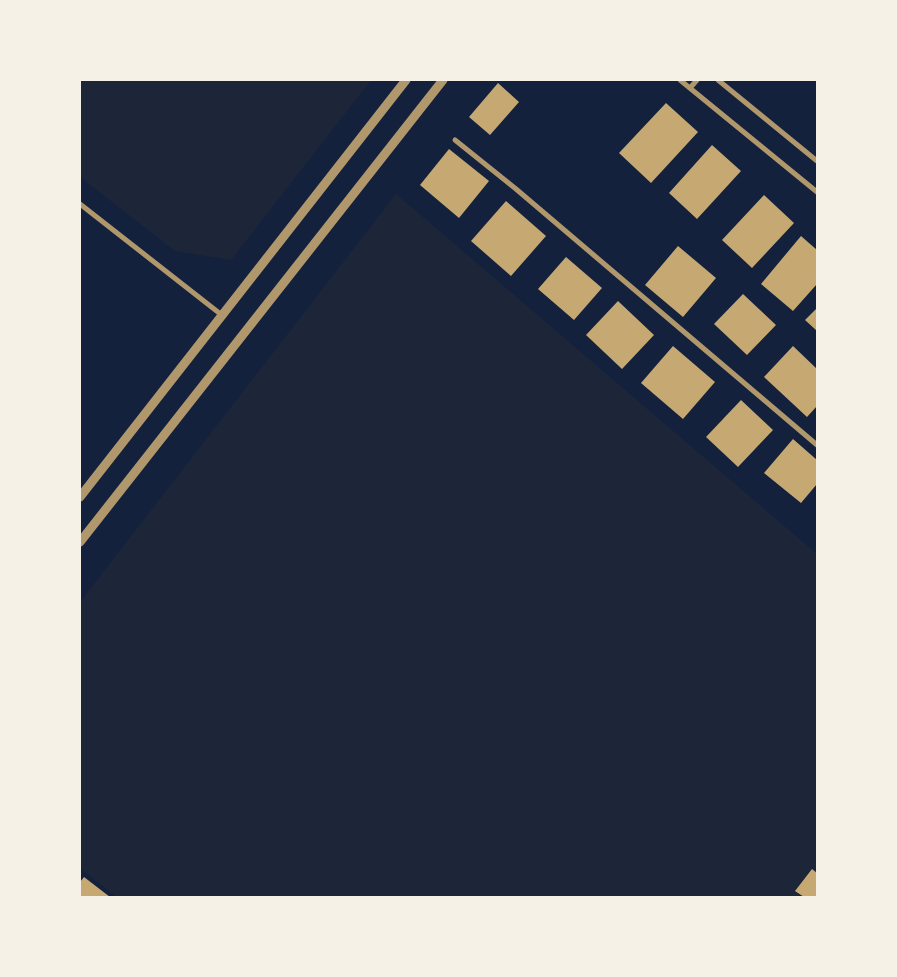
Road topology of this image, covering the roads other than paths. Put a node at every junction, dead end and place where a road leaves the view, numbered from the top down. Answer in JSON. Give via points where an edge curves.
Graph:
{"nodes":[{"id":1,"x":406,"y":80,"type":"edge"},
{"id":2,"x":443,"y":80,"type":"edge"},
{"id":3,"x":680,"y":80,"type":"edge"},
{"id":4,"x":697,"y":80,"type":"edge"},
{"id":5,"x":718,"y":80,"type":"edge"},
{"id":6,"x":690,"y":88,"type":"junction"},
{"id":7,"x":455,"y":140,"type":"dead end"},
{"id":8,"x":817,"y":161,"type":"edge"},
{"id":9,"x":817,"y":192,"type":"edge"},
{"id":10,"x":80,"y":204,"type":"edge"},
{"id":11,"x":223,"y":316,"type":"junction"},
{"id":12,"x":817,"y":445,"type":"edge"},
{"id":13,"x":80,"y":497,"type":"edge"},
{"id":14,"x":80,"y":542,"type":"edge"}],
"edges":[{"from":1,"to":11,"type":"street"},
{"from":2,"to":14,"type":"street"},
{"from":3,"to":6,"type":"street"},
{"from":4,"to":6,"type":"street"},
{"from":5,"to":8,"type":"street"},
{"from":6,"to":9,"type":"street"},
{"from":7,"to":12,"type":"street"},
{"from":10,"to":11,"type":"street"},
{"from":11,"to":13,"type":"street"}]}
